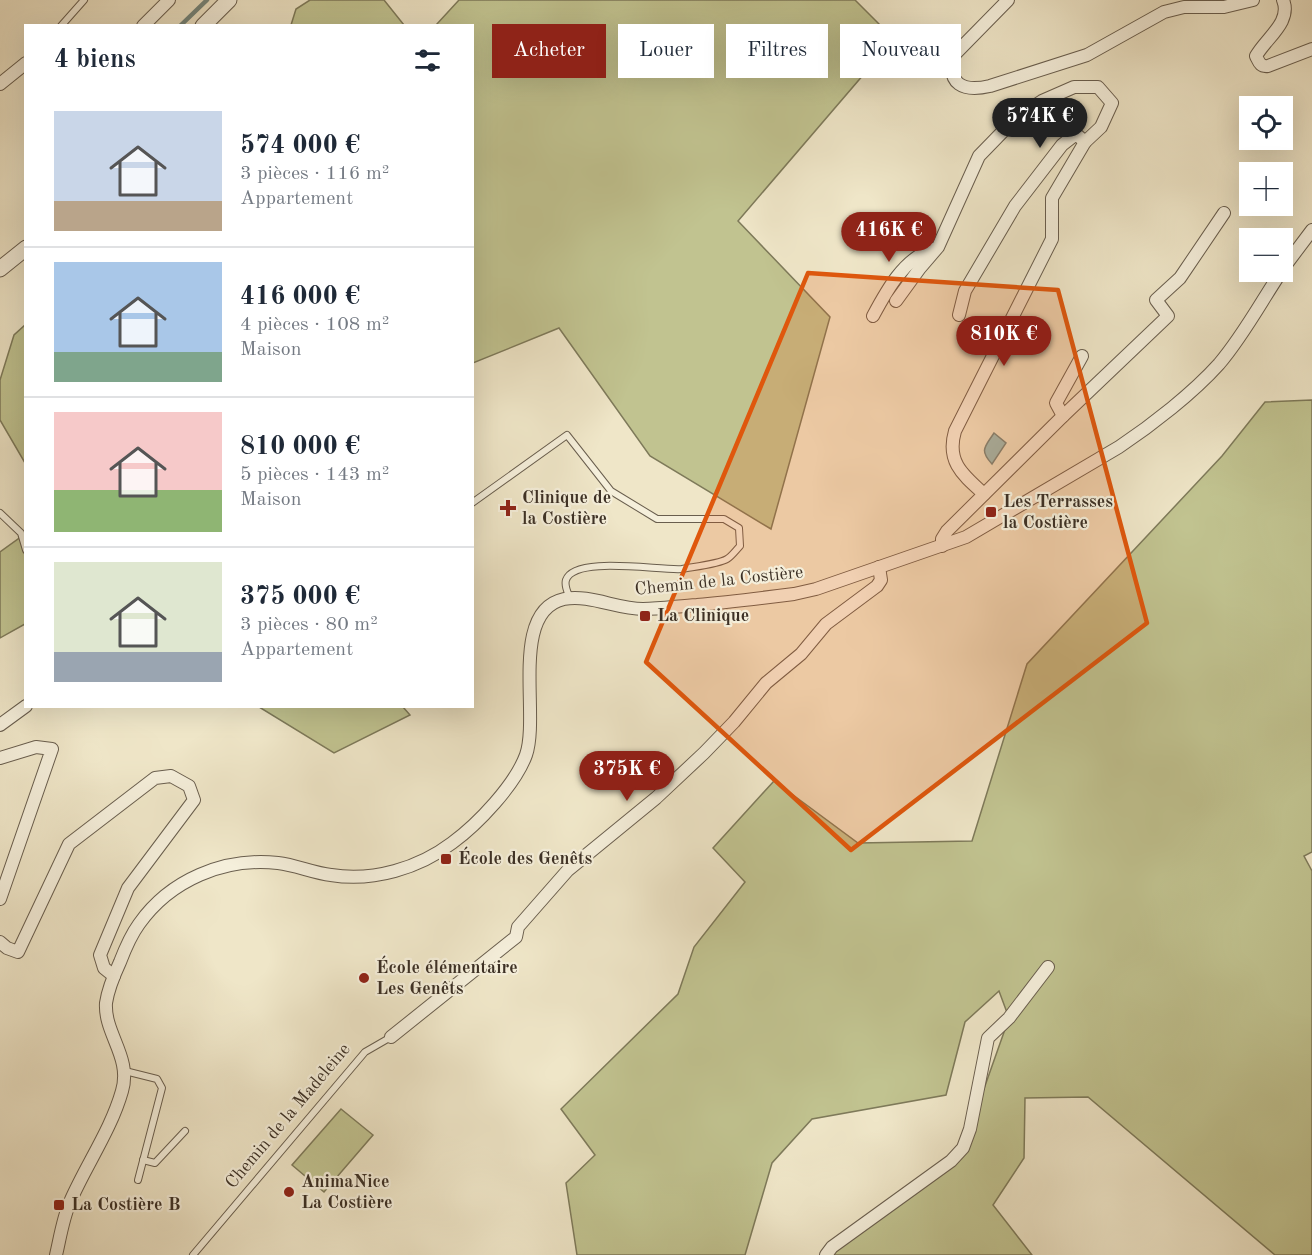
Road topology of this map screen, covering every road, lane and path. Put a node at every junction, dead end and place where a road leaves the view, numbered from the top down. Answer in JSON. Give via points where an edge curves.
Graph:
{"nodes":[{"id":1,"x":84,"y":0,"type":"edge"},
{"id":2,"x":170,"y":0,"type":"edge"},
{"id":3,"x":1008,"y":0,"type":"edge"},
{"id":4,"x":1252,"y":0,"type":"edge"},
{"id":5,"x":1283,"y":0,"type":"edge"},
{"id":6,"x":224,"y":2,"type":"edge"},
{"id":7,"x":63,"y":24,"type":"edge"},
{"id":8,"x":145,"y":24,"type":"edge"},
{"id":9,"x":205,"y":24,"type":"edge"},
{"id":10,"x":1312,"y":49,"type":"edge"},
{"id":11,"x":24,"y":65,"type":"edge"},
{"id":12,"x":0,"y":84,"type":"edge"},
{"id":13,"x":1085,"y":142,"type":"junction"},
{"id":14,"x":1224,"y":213,"type":"dead end"},
{"id":15,"x":1312,"y":230,"type":"edge"},
{"id":16,"x":938,"y":247,"type":"junction"},
{"id":17,"x":24,"y":250,"type":"edge"},
{"id":18,"x":1293,"y":256,"type":"edge"},
{"id":19,"x":0,"y":269,"type":"edge"},
{"id":20,"x":1275,"y":282,"type":"edge"},
{"id":21,"x":896,"y":301,"type":"dead end"},
{"id":22,"x":959,"y":315,"type":"dead end"},
{"id":23,"x":873,"y":316,"type":"dead end"},
{"id":24,"x":1082,"y":356,"type":"dead end"},
{"id":25,"x":1063,"y":416,"type":"junction"},
{"id":26,"x":984,"y":494,"type":"junction"},
{"id":27,"x":474,"y":502,"type":"edge"},
{"id":28,"x":0,"y":513,"type":"edge"},
{"id":29,"x":24,"y":543,"type":"edge"},
{"id":30,"x":942,"y":546,"type":"junction"},
{"id":31,"x":879,"y":567,"type":"junction"},
{"id":32,"x":570,"y":599,"type":"junction"},
{"id":33,"x":24,"y":707,"type":"edge"},
{"id":34,"x":0,"y":725,"type":"edge"},
{"id":35,"x":0,"y":758,"type":"edge"},
{"id":36,"x":0,"y":899,"type":"edge"},
{"id":37,"x":0,"y":942,"type":"edge"},
{"id":38,"x":1048,"y":967,"type":"dead end"},
{"id":39,"x":114,"y":976,"type":"junction"},
{"id":40,"x":391,"y":1036,"type":"joint"},
{"id":41,"x":124,"y":1071,"type":"junction"},
{"id":42,"x":185,"y":1131,"type":"dead end"},
{"id":43,"x":143,"y":1160,"type":"junction"},
{"id":44,"x":138,"y":1180,"type":"dead end"},
{"id":45,"x":56,"y":1255,"type":"edge"},
{"id":46,"x":193,"y":1255,"type":"edge"},
{"id":47,"x":826,"y":1255,"type":"edge"}],
"edges":[{"from":1,"to":7,"type":"lane"},
{"from":2,"to":8,"type":"street"},
{"from":3,"to":4,"type":"street","via":[[955,54],[952,74],[964,87],[974,90],[990,86],[1087,55],[1164,12],[1184,7],[1224,7]]},
{"from":5,"to":10,"type":"street","via":[[1286,13],[1256,56],[1259,64],[1268,66]]},
{"from":6,"to":9,"type":"street"},
{"from":11,"to":12,"type":"street"},
{"from":13,"to":16,"type":"street","via":[[1101,127],[1112,103],[1098,87],[1074,87],[1015,119],[979,156]]},
{"from":13,"to":22,"type":"street","via":[[1076,134],[1062,145],[1015,206],[965,291]]},
{"from":13,"to":26,"type":"street","via":[[1052,198],[1052,239],[951,444],[957,465]]},
{"from":14,"to":25,"type":"street","via":[[1180,278],[1156,300],[1168,316]]},
{"from":15,"to":18,"type":"street","name":"Chemin de la Costière"},
{"from":16,"to":21,"type":"street"},
{"from":16,"to":23,"type":"street","via":[[905,267]]},
{"from":17,"to":19,"type":"street"},
{"from":20,"to":30,"type":"street","name":"Chemin de la Costière","via":[[1220,362],[1137,435],[966,537]]},
{"from":24,"to":25,"type":"street","via":[[1056,404]]},
{"from":25,"to":26,"type":"street"},
{"from":26,"to":30,"type":"street","via":[[944,535]]},
{"from":27,"to":32,"type":"lane","via":[[567,435],[611,491],[657,519],[724,519],[739,528],[740,546],[726,560],[680,569],[583,568],[567,578]]},
{"from":28,"to":29,"type":"lane","via":[[21,533]]},
{"from":30,"to":31,"type":"street","name":"Chemin de la Costière"},
{"from":31,"to":32,"type":"street","name":"Chemin de la Costière","via":[[804,592],[750,600],[646,609]]},
{"from":31,"to":40,"type":"street","name":"Chemin de la Madeleine","via":[[881,580],[877,586],[825,624],[801,654],[766,683],[734,722],[656,798],[568,870],[518,927],[516,937]]},
{"from":32,"to":39,"type":"street","via":[[549,606],[534,628],[530,647],[531,721],[522,764],[502,793],[454,842],[411,866],[370,876],[330,875],[268,862],[235,864],[203,873],[174,888],[146,914]]},
{"from":33,"to":34,"type":"street"},
{"from":35,"to":36,"type":"street","via":[[36,747],[52,748]]},
{"from":37,"to":39,"type":"street","via":[[18,952],[69,844],[155,778],[171,776],[189,786],[194,800],[128,888],[100,955],[105,968]]},
{"from":38,"to":47,"type":"street","via":[[1009,1018],[988,1038],[963,1148]]},
{"from":39,"to":41,"type":"street","via":[[107,1011]]},
{"from":40,"to":46,"type":"lane","name":"Chemin de la Madeleine","via":[[365,1052]]},
{"from":41,"to":43,"type":"lane","via":[[157,1079],[162,1088]]},
{"from":41,"to":45,"type":"street","via":[[123,1089],[68,1207]]},
{"from":42,"to":43,"type":"lane","via":[[155,1163]]},
{"from":43,"to":44,"type":"lane"}]}
